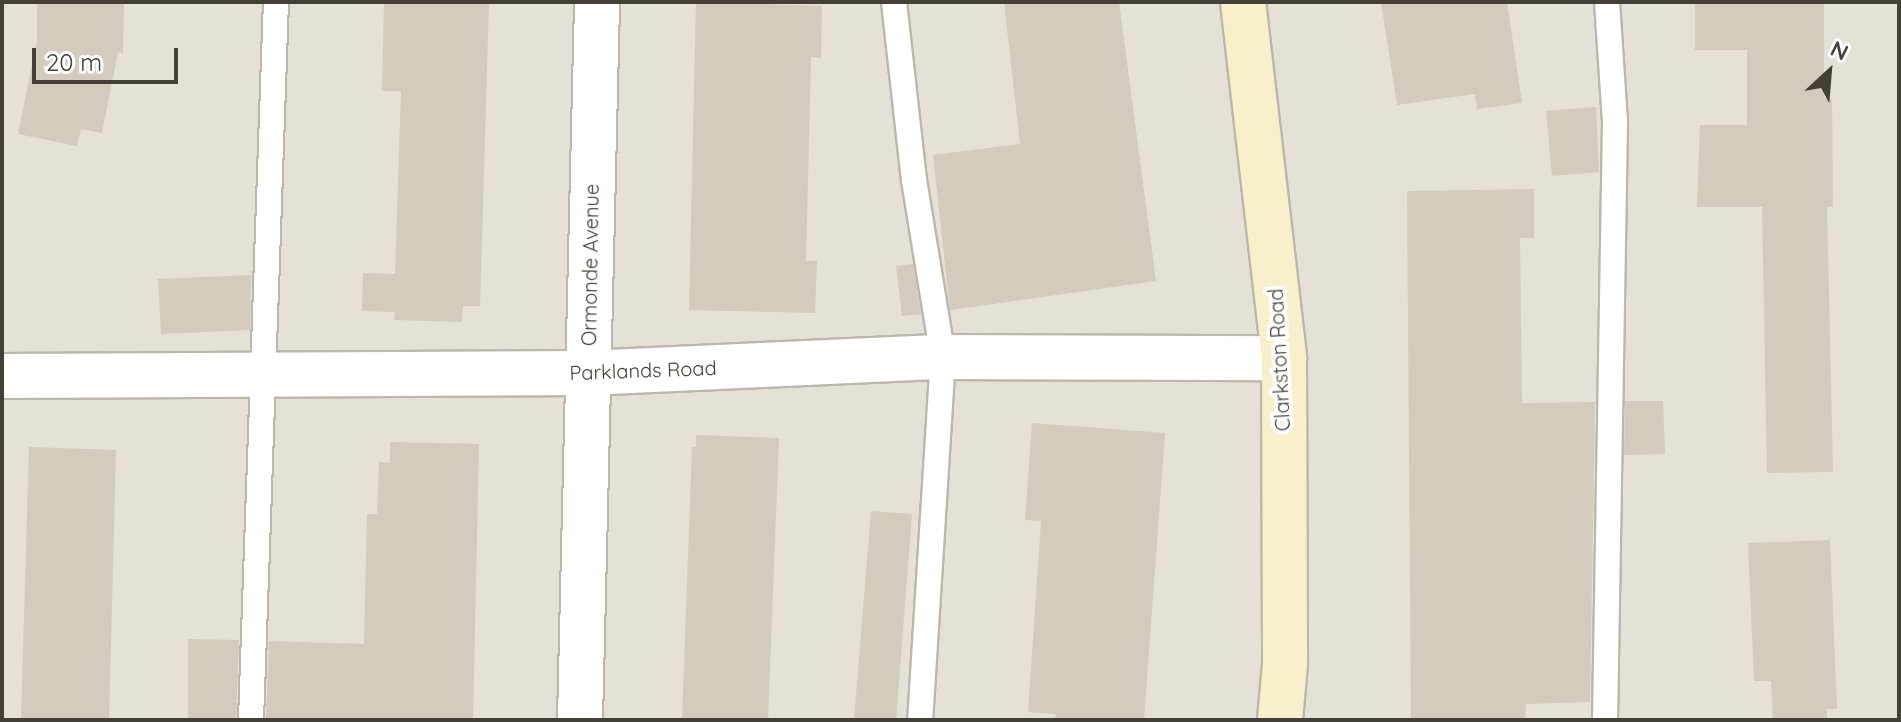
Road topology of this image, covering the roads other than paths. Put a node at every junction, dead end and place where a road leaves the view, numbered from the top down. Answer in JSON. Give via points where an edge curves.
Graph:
{"nodes":[{"id":1,"x":276,"y":2,"type":"edge"},
{"id":2,"x":597,"y":2,"type":"edge"},
{"id":3,"x":894,"y":2,"type":"edge"},
{"id":4,"x":1243,"y":2,"type":"edge"},
{"id":5,"x":1607,"y":2,"type":"edge"},
{"id":6,"x":943,"y":357,"type":"junction"},
{"id":7,"x":1284,"y":358,"type":"junction"},
{"id":8,"x":587,"y":373,"type":"junction"},
{"id":9,"x":2,"y":376,"type":"edge"},
{"id":10,"x":262,"y":378,"type":"junction"},
{"id":11,"x":251,"y":720,"type":"edge"},
{"id":12,"x":580,"y":720,"type":"edge"},
{"id":13,"x":920,"y":720,"type":"edge"},
{"id":14,"x":1280,"y":720,"type":"edge"},
{"id":15,"x":1605,"y":720,"type":"edge"}],
"edges":[{"from":1,"to":10,"type":"lane"},
{"from":2,"to":8,"type":"street","name":"Ormonde Avenue"},
{"from":3,"to":6,"type":"lane","via":[[914,180]]},
{"from":4,"to":7,"type":"main road","name":"Clarkston Road"},
{"from":5,"to":15,"type":"lane","via":[[1615,152]]},
{"from":6,"to":7,"type":"street","name":"Parklands Road"},
{"from":6,"to":8,"type":"street","name":"Parklands Road"},
{"from":6,"to":13,"type":"lane"},
{"from":7,"to":14,"type":"main road","name":"Clarkston Road","via":[[1285,664]]},
{"from":8,"to":10,"type":"street","name":"Parklands Road"},
{"from":8,"to":12,"type":"street","name":"Ormonde Avenue"},
{"from":9,"to":10,"type":"street","name":"Parklands Road"},
{"from":10,"to":11,"type":"lane"}]}
